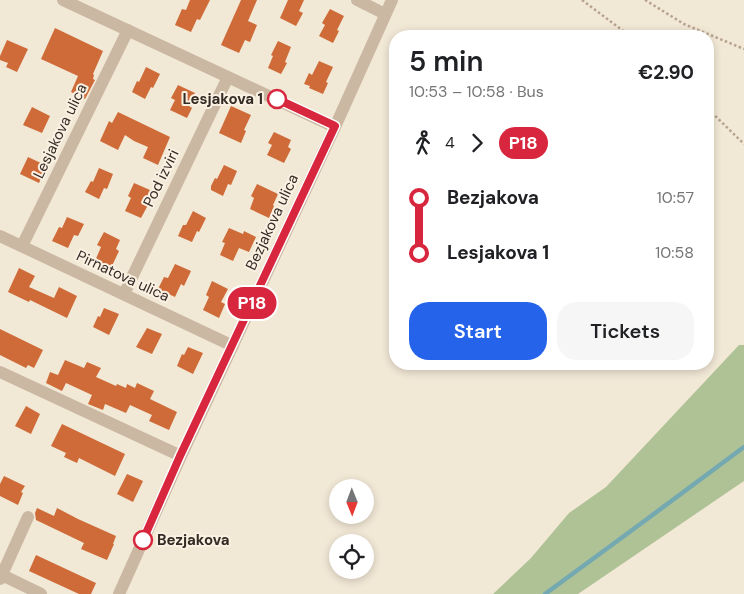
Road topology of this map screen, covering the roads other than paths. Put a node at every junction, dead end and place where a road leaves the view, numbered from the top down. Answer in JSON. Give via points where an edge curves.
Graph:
{"nodes":[{"id":1,"x":63,"y":0,"type":"edge"},
{"id":2,"x":357,"y":0,"type":"edge"},
{"id":3,"x":392,"y":0,"type":"edge"},
{"id":4,"x":386,"y":14,"type":"junction"},
{"id":5,"x":128,"y":30,"type":"junction"},
{"id":6,"x":228,"y":77,"type":"junction"},
{"id":7,"x":335,"y":126,"type":"junction"},
{"id":8,"x":0,"y":236,"type":"edge"},
{"id":9,"x":22,"y":246,"type":"junction"},
{"id":10,"x":124,"y":294,"type":"junction"},
{"id":11,"x":233,"y":346,"type":"junction"},
{"id":12,"x":0,"y":372,"type":"edge"},
{"id":13,"x":180,"y":456,"type":"junction"},
{"id":14,"x":28,"y":517,"type":"dead end"},
{"id":15,"x":1,"y":577,"type":"edge"},
{"id":16,"x":41,"y":594,"type":"edge"},
{"id":17,"x":119,"y":594,"type":"edge"}],
"edges":[{"from":1,"to":5,"type":"street"},
{"from":2,"to":4,"type":"street"},
{"from":3,"to":4,"type":"street","name":"Bezjakova ulica"},
{"from":4,"to":7,"type":"street","name":"Bezjakova ulica"},
{"from":5,"to":6,"type":"street"},
{"from":5,"to":9,"type":"street","name":"Lesjakova ulica"},
{"from":6,"to":7,"type":"street"},
{"from":6,"to":10,"type":"street","name":"Pod izviri"},
{"from":7,"to":11,"type":"street","name":"Bezjakova ulica"},
{"from":8,"to":9,"type":"street","name":"Pirnatova ulica"},
{"from":9,"to":10,"type":"street","name":"Pirnatova ulica"},
{"from":10,"to":11,"type":"street","name":"Pirnatova ulica"},
{"from":11,"to":13,"type":"street","name":"Bezjakova ulica"},
{"from":12,"to":13,"type":"street"},
{"from":13,"to":17,"type":"street","name":"Bezjakova ulica"},
{"from":14,"to":15,"type":"street"},
{"from":15,"to":16,"type":"street"}]}
